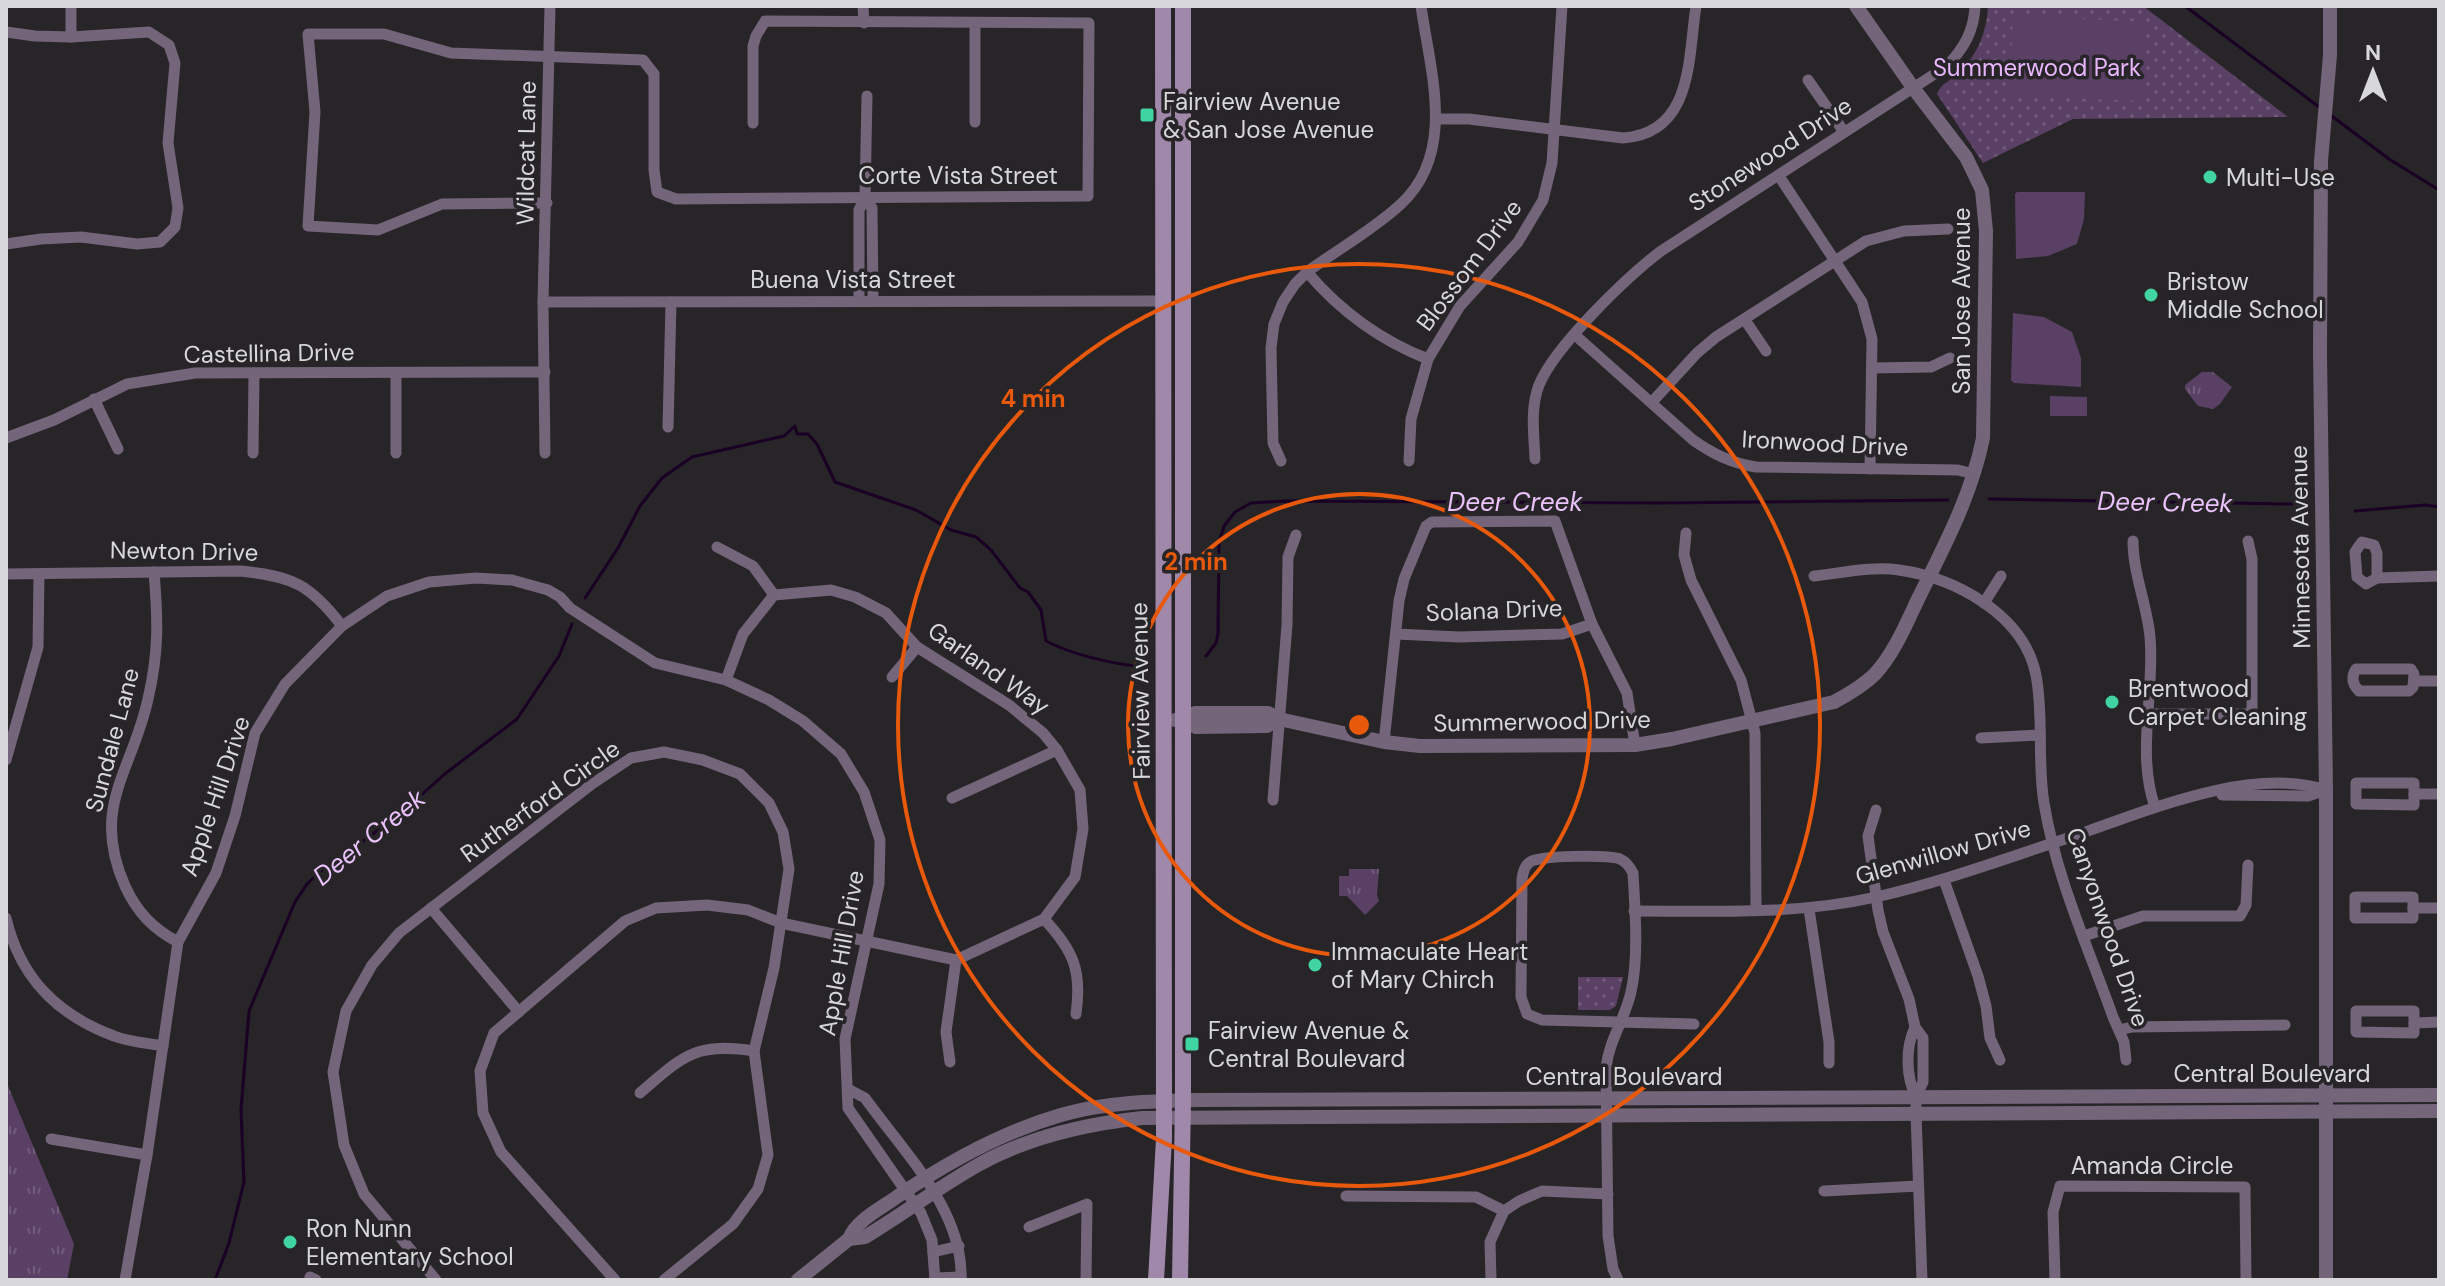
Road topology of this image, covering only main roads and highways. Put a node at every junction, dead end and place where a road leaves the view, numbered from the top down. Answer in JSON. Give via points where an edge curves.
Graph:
{"nodes":[{"id":1,"x":1163,"y":6,"type":"edge"},
{"id":2,"x":1183,"y":6,"type":"edge"},
{"id":3,"x":1156,"y":1280,"type":"edge"},
{"id":4,"x":1180,"y":1280,"type":"edge"}],
"edges":[{"from":1,"to":3,"type":"main road","name":"Fairview Avenue","via":[[1164,1175]]},
{"from":2,"to":4,"type":"main road","name":"Fairview Avenue"}]}
